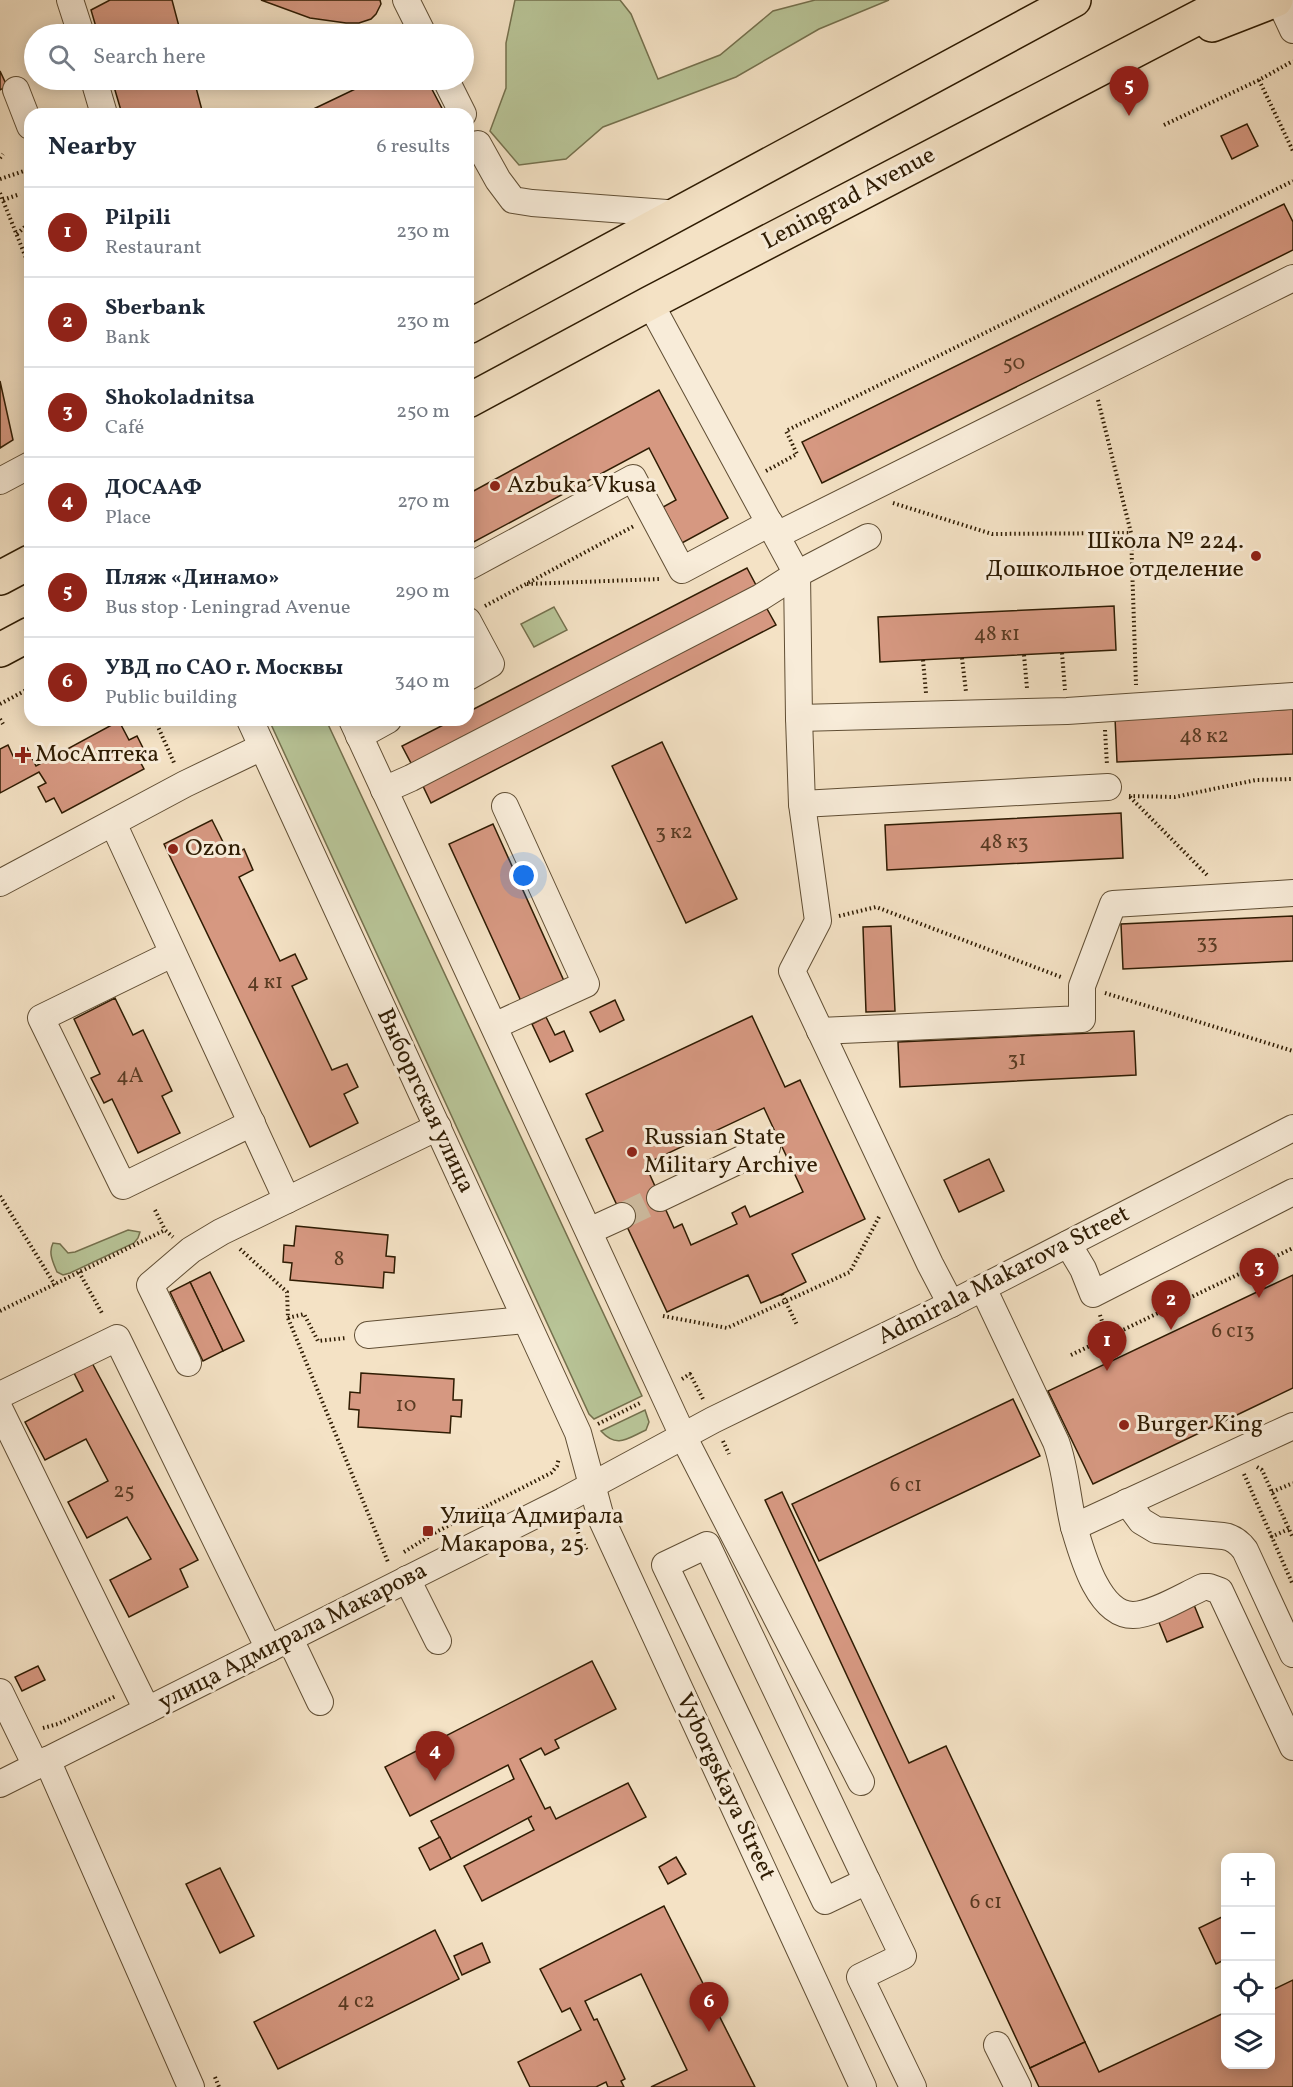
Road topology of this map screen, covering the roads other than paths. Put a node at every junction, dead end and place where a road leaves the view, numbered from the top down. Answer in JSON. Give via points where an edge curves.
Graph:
{"nodes":[{"id":1,"x":70,"y":0,"type":"edge"},
{"id":2,"x":406,"y":0,"type":"edge"},
{"id":3,"x":1073,"y":0,"type":"edge"},
{"id":4,"x":1232,"y":0,"type":"edge"},
{"id":5,"x":1278,"y":0,"type":"edge"},
{"id":6,"x":78,"y":24,"type":"edge"},
{"id":7,"x":418,"y":24,"type":"edge"},
{"id":8,"x":1293,"y":30,"type":"edge"},
{"id":9,"x":1096,"y":70,"type":"junction"},
{"id":10,"x":16,"y":90,"type":"dead end"},
{"id":11,"x":97,"y":90,"type":"edge"},
{"id":12,"x":451,"y":90,"type":"edge"},
{"id":13,"x":102,"y":108,"type":"edge"},
{"id":14,"x":460,"y":108,"type":"edge"},
{"id":15,"x":24,"y":111,"type":"edge"},
{"id":16,"x":474,"y":144,"type":"edge"},
{"id":17,"x":680,"y":214,"type":"junction"},
{"id":18,"x":1293,"y":278,"type":"edge"},
{"id":19,"x":650,"y":303,"type":"junction"},
{"id":20,"x":474,"y":324,"type":"edge"},
{"id":21,"x":474,"y":398,"type":"edge"},
{"id":22,"x":24,"y":468,"type":"edge"},
{"id":23,"x":0,"y":481,"type":"edge"},
{"id":24,"x":773,"y":529,"type":"junction"},
{"id":25,"x":868,"y":537,"type":"dead end"},
{"id":26,"x":474,"y":564,"type":"edge"},
{"id":27,"x":24,"y":565,"type":"edge"},
{"id":28,"x":797,"y":574,"type":"junction"},
{"id":29,"x":0,"y":578,"type":"edge"},
{"id":30,"x":474,"y":619,"type":"edge"},
{"id":31,"x":24,"y":637,"type":"edge"},
{"id":32,"x":0,"y":650,"type":"edge"},
{"id":33,"x":474,"y":674,"type":"edge"},
{"id":34,"x":1293,"y":696,"type":"edge"},
{"id":35,"x":799,"y":718,"type":"junction"},
{"id":36,"x":253,"y":726,"type":"edge"},
{"id":37,"x":356,"y":728,"type":"edge"},
{"id":38,"x":262,"y":747,"type":"junction"},
{"id":39,"x":384,"y":790,"type":"junction"},
{"id":40,"x":1119,"y":792,"type":"road end"},
{"id":41,"x":802,"y":804,"type":"junction"},
{"id":42,"x":505,"y":806,"type":"dead end"},
{"id":43,"x":113,"y":823,"type":"junction"},
{"id":44,"x":0,"y":883,"type":"edge"},
{"id":45,"x":1293,"y":893,"type":"edge"},
{"id":46,"x":172,"y":954,"type":"junction"},
{"id":47,"x":494,"y":1026,"type":"junction"},
{"id":48,"x":820,"y":1031,"type":"junction"},
{"id":49,"x":252,"y":1124,"type":"junction"},
{"id":50,"x":438,"y":1127,"type":"junction"},
{"id":51,"x":1293,"y":1128,"type":"edge"},
{"id":52,"x":767,"y":1147,"type":"dead end"},
{"id":53,"x":1293,"y":1191,"type":"edge"},
{"id":54,"x":660,"y":1198,"type":"tunnel mouth"},
{"id":55,"x":287,"y":1200,"type":"junction"},
{"id":56,"x":622,"y":1216,"type":"tunnel mouth"},
{"id":57,"x":589,"y":1231,"type":"junction"},
{"id":58,"x":1068,"y":1244,"type":"junction"},
{"id":59,"x":983,"y":1288,"type":"junction"},
{"id":60,"x":951,"y":1304,"type":"junction"},
{"id":61,"x":525,"y":1320,"type":"junction"},
{"id":62,"x":368,"y":1335,"type":"road end"},
{"id":63,"x":188,"y":1363,"type":"dead end"},
{"id":64,"x":0,"y":1395,"type":"edge"},
{"id":65,"x":0,"y":1410,"type":"edge"},
{"id":66,"x":1293,"y":1426,"type":"edge"},
{"id":67,"x":683,"y":1436,"type":"junction"},
{"id":68,"x":591,"y":1485,"type":"junction"},
{"id":69,"x":1127,"y":1502,"type":"junction"},
{"id":70,"x":1074,"y":1527,"type":"junction"},
{"id":71,"x":407,"y":1579,"type":"junction"},
{"id":72,"x":1288,"y":1628,"type":"edge"},
{"id":73,"x":438,"y":1641,"type":"dead end"},
{"id":74,"x":280,"y":1644,"type":"junction"},
{"id":75,"x":1293,"y":1654,"type":"edge"},
{"id":76,"x":1,"y":1699,"type":"edge"},
{"id":77,"x":320,"y":1701,"type":"dead end"},
{"id":78,"x":730,"y":1703,"type":"junction"},
{"id":79,"x":147,"y":1710,"type":"junction"},
{"id":80,"x":694,"y":1720,"type":"junction"},
{"id":81,"x":1293,"y":1747,"type":"edge"},
{"id":82,"x":42,"y":1763,"type":"junction"},
{"id":83,"x":861,"y":1782,"type":"dead end"},
{"id":84,"x":0,"y":1784,"type":"edge"},
{"id":85,"x":867,"y":1881,"type":"junction"},
{"id":86,"x":997,"y":2045,"type":"dead end"},
{"id":87,"x":191,"y":2087,"type":"edge"},
{"id":88,"x":863,"y":2087,"type":"edge"},
{"id":89,"x":913,"y":2087,"type":"edge"},
{"id":90,"x":1018,"y":2087,"type":"edge"}],
"edges":[{"from":1,"to":6,"type":"street"},
{"from":2,"to":7,"type":"street"},
{"from":3,"to":17,"type":"main road"},
{"from":4,"to":9,"type":"main road","name":"Leningrad Avenue"},
{"from":5,"to":8,"type":"street"},
{"from":5,"to":9,"type":"main road"},
{"from":9,"to":19,"type":"main road","name":"Leningrad Avenue"},
{"from":10,"to":15,"type":"street"},
{"from":11,"to":13,"type":"street"},
{"from":12,"to":14,"type":"street"},
{"from":16,"to":17,"type":"street","via":[[513,200]]},
{"from":17,"to":20,"type":"main road"},
{"from":18,"to":24,"type":"street","via":[[860,493]]},
{"from":19,"to":21,"type":"main road","name":"Leningrad Avenue"},
{"from":19,"to":24,"type":"street"},
{"from":22,"to":23,"type":"street"},
{"from":24,"to":26,"type":"street","via":[[682,570],[633,478]]},
{"from":24,"to":28,"type":"street"},
{"from":25,"to":28,"type":"street"},
{"from":27,"to":29,"type":"main road"},
{"from":28,"to":35,"type":"street"},
{"from":28,"to":39,"type":"street","via":[[761,597]]},
{"from":30,"to":33,"type":"street","via":[[491,664]]},
{"from":31,"to":32,"type":"main road"},
{"from":34,"to":35,"type":"street","via":[[1029,713]]},
{"from":35,"to":41,"type":"street"},
{"from":36,"to":38,"type":"street","name":"Выборгская улица"},
{"from":37,"to":39,"type":"street"},
{"from":38,"to":43,"type":"street"},
{"from":38,"to":50,"type":"street","name":"Выборгская улица"},
{"from":39,"to":47,"type":"street"},
{"from":40,"to":41,"type":"street"},
{"from":41,"to":48,"type":"street","via":[[818,921],[792,971]]},
{"from":42,"to":47,"type":"street","via":[[586,984]]},
{"from":43,"to":44,"type":"street"},
{"from":43,"to":46,"type":"street"},
{"from":45,"to":48,"type":"street","via":[[1113,904],[1082,986],[1082,1019]]},
{"from":46,"to":49,"type":"street"},
{"from":46,"to":49,"type":"street","via":[[41,1018],[123,1186]]},
{"from":47,"to":57,"type":"street"},
{"from":48,"to":60,"type":"street"},
{"from":49,"to":55,"type":"street"},
{"from":50,"to":55,"type":"street"},
{"from":50,"to":61,"type":"street","name":"Выборгская улица"},
{"from":51,"to":58,"type":"street","name":"Admirala Makarova Street"},
{"from":52,"to":54,"type":"street"},
{"from":53,"to":58,"type":"street","via":[[1093,1294]]},
{"from":55,"to":63,"type":"street","via":[[191,1250],[150,1285]]},
{"from":56,"to":57,"type":"street"},
{"from":57,"to":67,"type":"street"},
{"from":58,"to":59,"type":"street","name":"Admirala Makarova Street"},
{"from":59,"to":60,"type":"street","name":"Admirala Makarova Street"},
{"from":59,"to":70,"type":"street","via":[[1056,1442]]},
{"from":60,"to":67,"type":"street","name":"улица Адмирала Макарова"},
{"from":61,"to":62,"type":"street"},
{"from":61,"to":68,"type":"street","name":"Выборгская улица","via":[[578,1433]]},
{"from":64,"to":74,"type":"street","via":[[117,1338]]},
{"from":65,"to":79,"type":"street"},
{"from":66,"to":69,"type":"street"},
{"from":67,"to":68,"type":"street","name":"улица Адмирала Макарова"},
{"from":67,"to":83,"type":"street"},
{"from":68,"to":71,"type":"street","name":"улица Адмирала Макарова"},
{"from":68,"to":80,"type":"street","name":"Vyborgskaya Street","via":[[601,1518]]},
{"from":69,"to":70,"type":"street"},
{"from":69,"to":72,"type":"street","via":[[1141,1521],[1156,1530],[1229,1537],[1240,1544]]},
{"from":70,"to":81,"type":"street","via":[[1084,1559],[1105,1601],[1121,1613],[1148,1612],[1203,1587],[1220,1591]]},
{"from":71,"to":73,"type":"street"},
{"from":71,"to":74,"type":"street","name":"улица Адмирала Макарова"},
{"from":72,"to":75,"type":"street"},
{"from":74,"to":77,"type":"street"},
{"from":74,"to":79,"type":"street","name":"улица Адмирала Макарова"},
{"from":76,"to":82,"type":"street"},
{"from":78,"to":80,"type":"street"},
{"from":78,"to":85,"type":"street","via":[[825,1901]]},
{"from":78,"to":85,"type":"street","via":[[665,1565],[707,1545]]},
{"from":79,"to":82,"type":"street","name":"улица Адмирала Макарова"},
{"from":80,"to":88,"type":"street","name":"Vyborgskaya Street"},
{"from":82,"to":84,"type":"street","name":"улица Адмирала Макарова"},
{"from":82,"to":87,"type":"street"},
{"from":85,"to":89,"type":"street","via":[[903,1956],[860,1977]]},
{"from":86,"to":90,"type":"street"}]}
